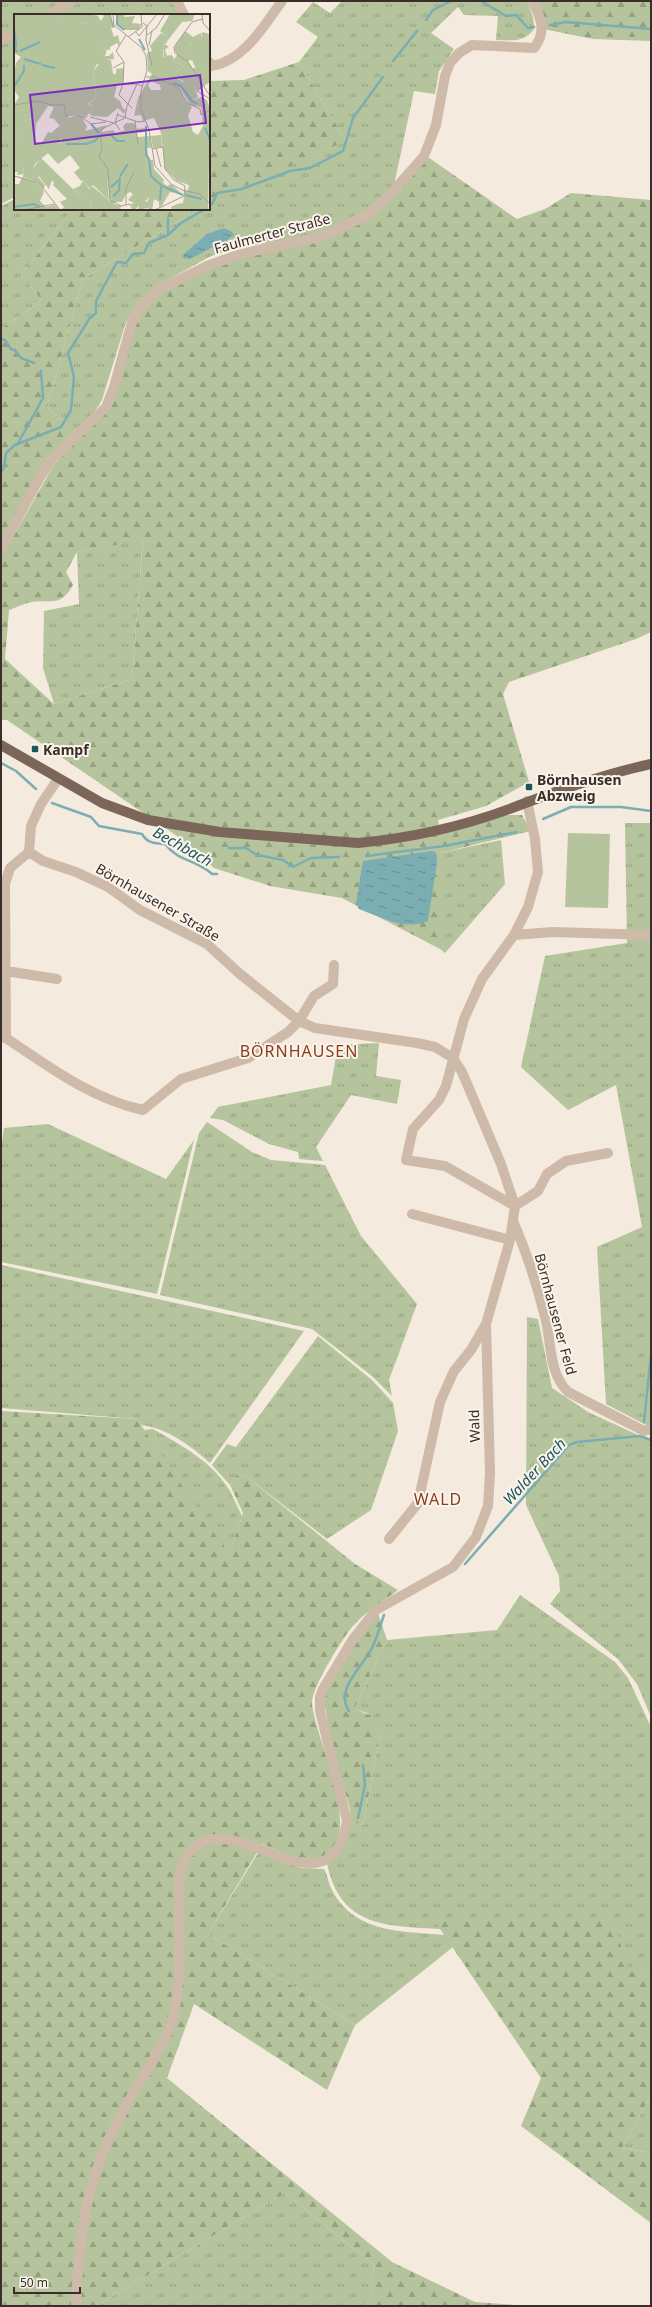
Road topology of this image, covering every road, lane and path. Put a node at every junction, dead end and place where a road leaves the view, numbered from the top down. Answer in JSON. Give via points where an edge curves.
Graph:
{"nodes":[{"id":1,"x":72,"y":1,"type":"edge"},
{"id":2,"x":177,"y":1,"type":"edge"},
{"id":3,"x":282,"y":1,"type":"edge"},
{"id":4,"x":532,"y":1,"type":"edge"},
{"id":5,"x":50,"y":14,"type":"edge"},
{"id":6,"x":184,"y":14,"type":"edge"},
{"id":7,"x":14,"y":34,"type":"edge"},
{"id":8,"x":1,"y":40,"type":"edge"},
{"id":9,"x":210,"y":63,"type":"edge"},
{"id":10,"x":1,"y":549,"type":"edge"},
{"id":11,"x":1,"y":745,"type":"edge"},
{"id":12,"x":651,"y":764,"type":"edge"},
{"id":13,"x":61,"y":781,"type":"junction"},
{"id":14,"x":527,"y":801,"type":"junction"},
{"id":15,"x":29,"y":852,"type":"junction"},
{"id":16,"x":514,"y":935,"type":"junction"},
{"id":17,"x":651,"y":935,"type":"edge"},
{"id":18,"x":334,"y":965,"type":"dead end"},
{"id":19,"x":6,"y":971,"type":"junction"},
{"id":20,"x":58,"y":979,"type":"dead end"},
{"id":21,"x":299,"y":1021,"type":"junction"},
{"id":22,"x":3,"y":1038,"type":"edge"},
{"id":23,"x":453,"y":1058,"type":"junction"},
{"id":24,"x":608,"y":1153,"type":"dead end"},
{"id":25,"x":515,"y":1206,"type":"junction"},
{"id":26,"x":412,"y":1214,"type":"dead end"},
{"id":27,"x":513,"y":1221,"type":"junction"},
{"id":28,"x":510,"y":1240,"type":"junction"},
{"id":29,"x":486,"y":1324,"type":"junction"},
{"id":30,"x":651,"y":1429,"type":"edge"},
{"id":31,"x":389,"y":1539,"type":"dead end"},
{"id":32,"x":76,"y":2306,"type":"edge"}],
"edges":[{"from":1,"to":5,"type":"street"},
{"from":2,"to":6,"type":"street"},
{"from":3,"to":9,"type":"street","via":[[248,47],[221,64],[212,66]]},
{"from":4,"to":10,"type":"street","name":"Faulmerter Straße","via":[[543,29],[540,41],[534,48],[472,45],[459,53],[450,63],[435,131],[424,156],[385,200],[365,216],[324,236],[240,254],[207,266],[168,284],[148,299],[136,314],[128,332],[114,387],[106,406],[51,460]]},
{"from":7,"to":8,"type":"street"},
{"from":11,"to":13,"type":"main road"},
{"from":12,"to":14,"type":"main road"},
{"from":13,"to":14,"type":"main road","via":[[121,812],[148,820],[220,832],[358,843],[381,841],[454,826],[513,808]]},
{"from":13,"to":15,"type":"street","via":[[41,804],[31,826]]},
{"from":14,"to":16,"type":"street","via":[[536,839],[538,872],[528,907]]},
{"from":15,"to":19,"type":"street","via":[[10,868],[5,884]]},
{"from":15,"to":21,"type":"street","name":"Börnhausener Straße","via":[[44,861],[108,887],[140,910],[207,944]]},
{"from":16,"to":17,"type":"street","via":[[553,932]]},
{"from":16,"to":23,"type":"street","via":[[482,979],[464,1019]]},
{"from":18,"to":21,"type":"street","via":[[332,984],[314,996]]},
{"from":19,"to":20,"type":"street"},
{"from":19,"to":22,"type":"street"},
{"from":21,"to":22,"type":"street","via":[[288,1032],[248,1058],[181,1079],[143,1110],[121,1106],[82,1087]]},
{"from":21,"to":23,"type":"street","name":"Börnhausener Straße","via":[[315,1028],[434,1047]]},
{"from":23,"to":25,"type":"street","name":"Börnhausener Straße","via":[[462,1072],[501,1164]]},
{"from":23,"to":25,"type":"street","via":[[440,1100],[413,1129],[406,1160],[445,1166]]},
{"from":24,"to":25,"type":"street","via":[[566,1161],[547,1174],[538,1191]]},
{"from":25,"to":27,"type":"street","name":"Börnhausener Straße"},
{"from":26,"to":28,"type":"street"},
{"from":27,"to":28,"type":"street","name":"Börnhausener Straße"},
{"from":27,"to":30,"type":"street","name":"Börnhausener Feld","via":[[546,1318],[552,1364],[560,1384],[568,1392],[644,1431]]},
{"from":28,"to":29,"type":"street","name":"Börnhausener Straße"},
{"from":29,"to":31,"type":"street","via":[[471,1350],[454,1371],[440,1402],[433,1445],[418,1504]]},
{"from":29,"to":32,"type":"street","name":"Wald","via":[[490,1473],[488,1506],[476,1537],[452,1566],[376,1610],[353,1639],[328,1679],[320,1697],[320,1711],[347,1821],[344,1838],[336,1852],[310,1864],[286,1859],[229,1838],[216,1837],[204,1840],[184,1860],[179,1893],[177,1996],[170,2028],[113,2130],[94,2174],[84,2209]]}]}
